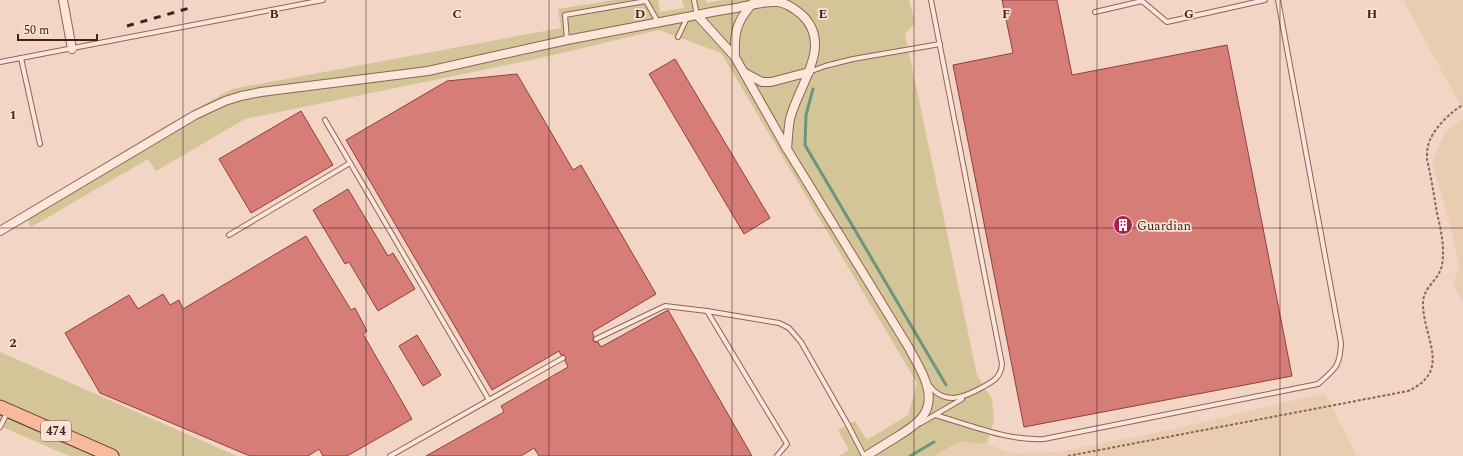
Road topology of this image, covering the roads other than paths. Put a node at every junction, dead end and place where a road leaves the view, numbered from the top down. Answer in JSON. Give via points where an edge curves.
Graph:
{"nodes":[{"id":1,"x":63,"y":0,"type":"edge"},
{"id":2,"x":323,"y":0,"type":"edge"},
{"id":3,"x":694,"y":0,"type":"edge"},
{"id":4,"x":775,"y":0,"type":"edge"},
{"id":5,"x":931,"y":0,"type":"edge"},
{"id":6,"x":1265,"y":0,"type":"edge"},
{"id":7,"x":1278,"y":0,"type":"edge"},
{"id":8,"x":766,"y":2,"type":"junction"},
{"id":9,"x":752,"y":4,"type":"junction"},
{"id":10,"x":1095,"y":12,"type":"dead end"},
{"id":11,"x":697,"y":14,"type":"junction"},
{"id":12,"x":688,"y":17,"type":"junction"},
{"id":13,"x":658,"y":22,"type":"junction"},
{"id":14,"x":678,"y":37,"type":"dead end"},
{"id":15,"x":567,"y":40,"type":"junction"},
{"id":16,"x":940,"y":44,"type":"junction"},
{"id":17,"x":72,"y":49,"type":"junction"},
{"id":18,"x":735,"y":56,"type":"junction"},
{"id":19,"x":21,"y":58,"type":"junction"},
{"id":20,"x":0,"y":62,"type":"edge"},
{"id":21,"x":744,"y":72,"type":"junction"},
{"id":22,"x":809,"y":72,"type":"junction"},
{"id":23,"x":325,"y":120,"type":"dead end"},
{"id":24,"x":40,"y":144,"type":"dead end"},
{"id":25,"x":787,"y":149,"type":"junction"},
{"id":26,"x":350,"y":163,"type":"junction"},
{"id":27,"x":0,"y":232,"type":"edge"},
{"id":28,"x":229,"y":235,"type":"dead end"},
{"id":29,"x":707,"y":311,"type":"junction"},
{"id":30,"x":596,"y":339,"type":"dead end"},
{"id":31,"x":563,"y":358,"type":"dead end"},
{"id":32,"x":926,"y":380,"type":"junction"},
{"id":33,"x":970,"y":395,"type":"junction"},
{"id":34,"x":489,"y":400,"type":"junction"},
{"id":35,"x":4,"y":409,"type":"edge"},
{"id":36,"x":935,"y":414,"type":"junction"},
{"id":37,"x":0,"y":427,"type":"edge"},
{"id":38,"x":907,"y":431,"type":"junction"},
{"id":39,"x":112,"y":456,"type":"edge"},
{"id":40,"x":390,"y":456,"type":"edge"},
{"id":41,"x":777,"y":456,"type":"edge"},
{"id":42,"x":865,"y":456,"type":"edge"}],
"edges":[{"from":1,"to":17,"type":"street"},
{"from":2,"to":17,"type":"lane"},
{"from":3,"to":11,"type":"lane"},
{"from":4,"to":8,"type":"lane"},
{"from":5,"to":16,"type":"lane"},
{"from":6,"to":10,"type":"lane","via":[[1167,22],[1142,1]]},
{"from":7,"to":36,"type":"lane","via":[[1341,343],[1340,357],[1335,369],[1318,384],[1044,439],[1024,439],[989,431]]},
{"from":8,"to":9,"type":"street"},
{"from":8,"to":22,"type":"street","via":[[788,5],[809,22],[816,39]]},
{"from":9,"to":11,"type":"street"},
{"from":9,"to":18,"type":"street","via":[[744,13],[735,34]]},
{"from":11,"to":12,"type":"street"},
{"from":11,"to":18,"type":"street"},
{"from":12,"to":13,"type":"street"},
{"from":12,"to":14,"type":"lane"},
{"from":13,"to":15,"type":"street"},
{"from":13,"to":15,"type":"lane","via":[[646,1],[565,15]]},
{"from":15,"to":27,"type":"street","via":[[428,71],[261,92],[225,101],[195,115]]},
{"from":16,"to":22,"type":"lane","via":[[853,59]]},
{"from":16,"to":33,"type":"lane","via":[[1002,364],[997,378]]},
{"from":17,"to":19,"type":"lane"},
{"from":18,"to":21,"type":"street"},
{"from":19,"to":20,"type":"lane"},
{"from":19,"to":24,"type":"lane"},
{"from":21,"to":22,"type":"street","via":[[762,82],[771,82]]},
{"from":21,"to":25,"type":"street"},
{"from":22,"to":25,"type":"street","via":[[790,119]]},
{"from":23,"to":26,"type":"lane"},
{"from":25,"to":32,"type":"street"},
{"from":26,"to":28,"type":"lane"},
{"from":26,"to":34,"type":"lane"},
{"from":29,"to":30,"type":"lane","via":[[665,306]]},
{"from":29,"to":41,"type":"lane","via":[[787,444]]},
{"from":29,"to":42,"type":"lane","via":[[779,323],[789,328],[802,342]]},
{"from":31,"to":34,"type":"lane"},
{"from":32,"to":33,"type":"lane","via":[[936,393],[946,398],[958,399]]},
{"from":32,"to":38,"type":"street","via":[[929,395],[926,412],[919,422]]},
{"from":33,"to":36,"type":"lane"},
{"from":34,"to":40,"type":"lane"},
{"from":35,"to":37,"type":"lane"},
{"from":35,"to":39,"type":"main road","number":"474"},
{"from":36,"to":38,"type":"lane"},
{"from":38,"to":42,"type":"street"}]}
